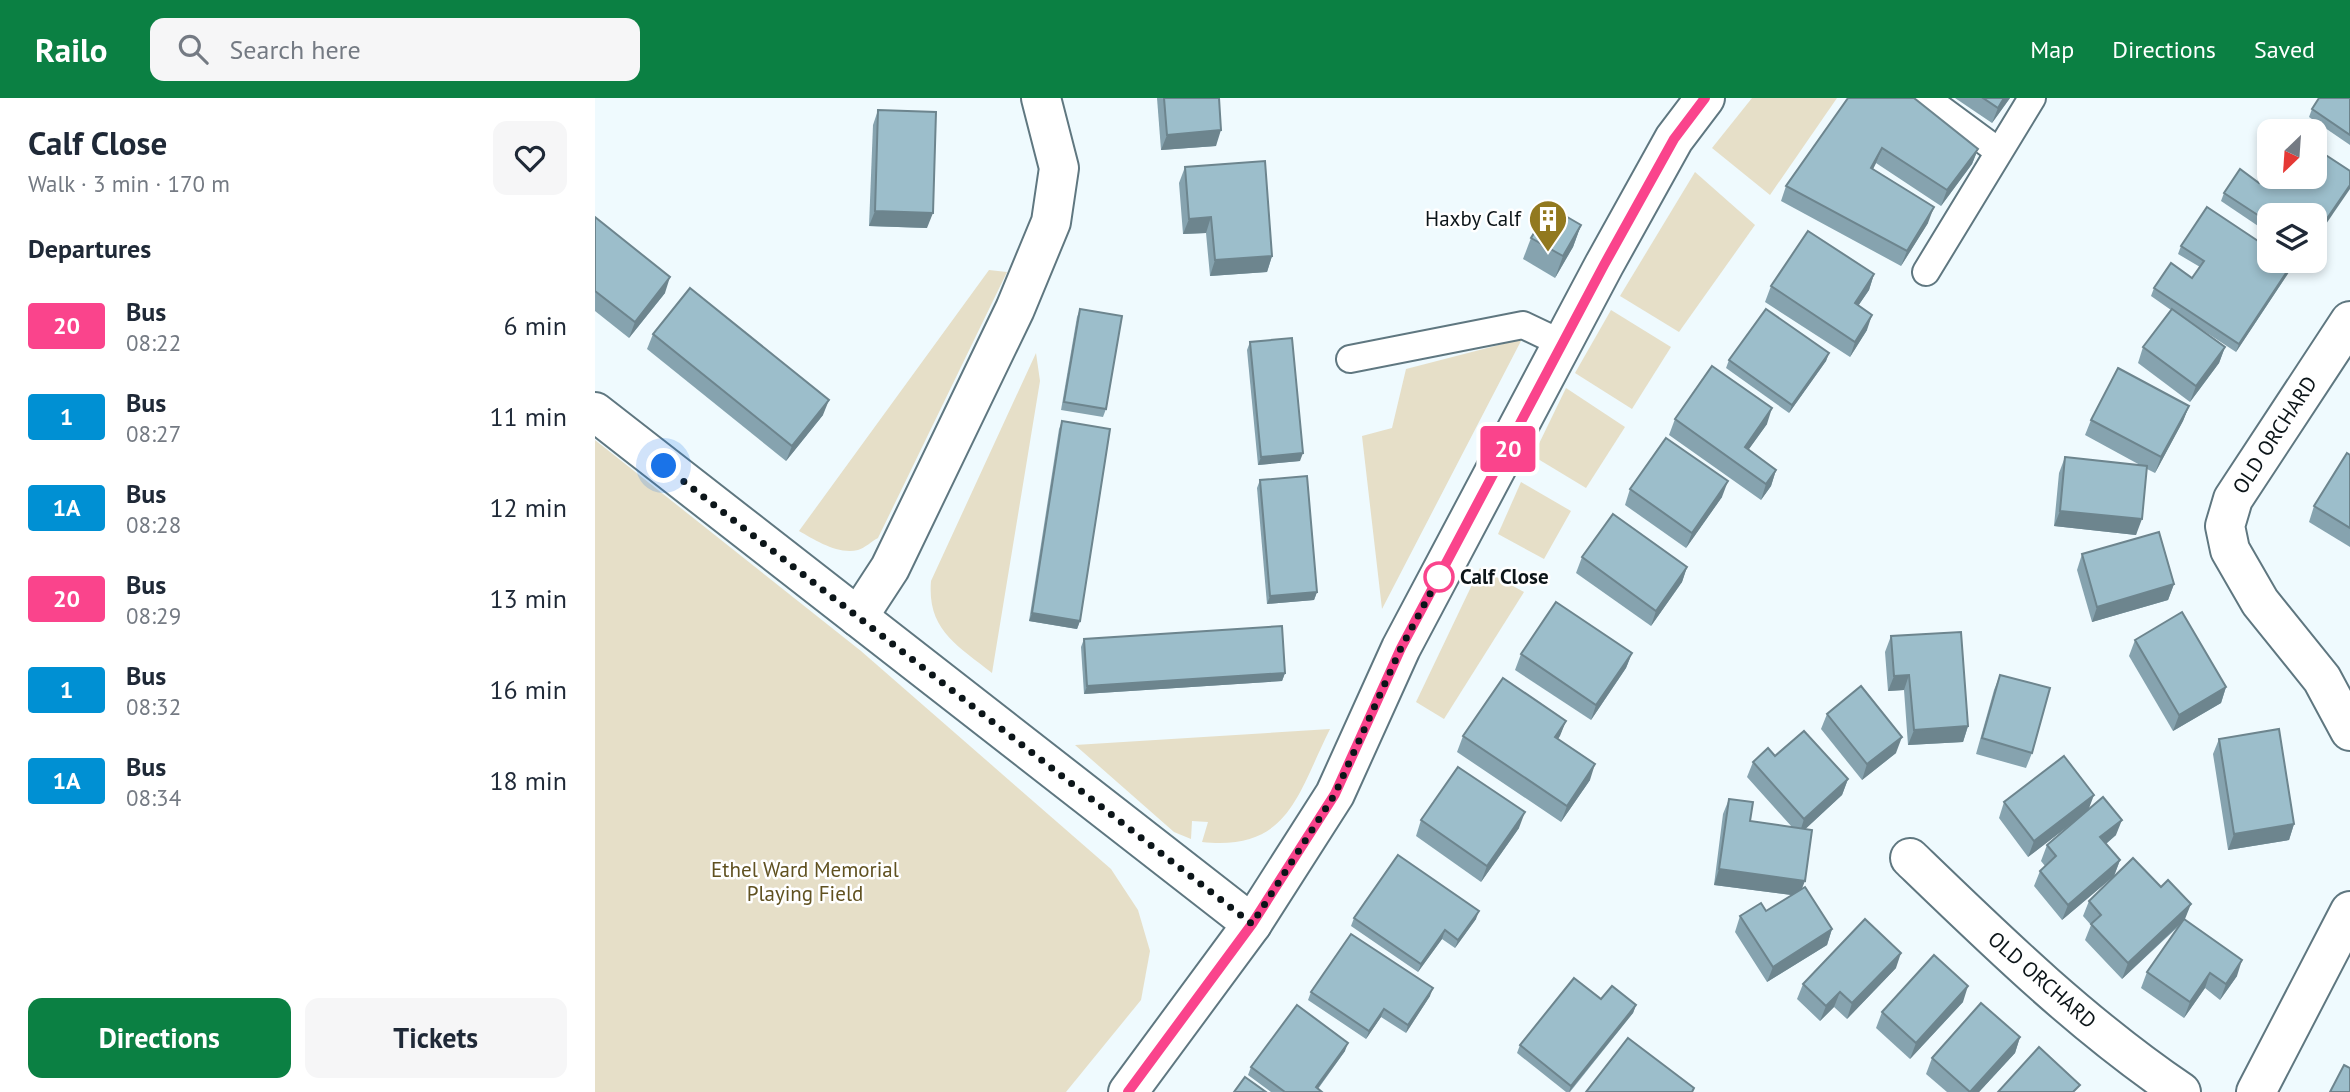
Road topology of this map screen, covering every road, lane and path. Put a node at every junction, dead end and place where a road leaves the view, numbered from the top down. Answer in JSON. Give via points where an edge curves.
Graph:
{"nodes":[{"id":1,"x":1041,"y":98,"type":"edge"},
{"id":2,"x":1705,"y":98,"type":"edge"},
{"id":3,"x":1926,"y":98,"type":"edge"},
{"id":4,"x":2032,"y":98,"type":"edge"},
{"id":5,"x":1998,"y":151,"type":"junction"},
{"id":6,"x":1926,"y":272,"type":"dead end"},
{"id":7,"x":2350,"y":321,"type":"edge"},
{"id":8,"x":1563,"y":344,"type":"junction"},
{"id":9,"x":1350,"y":359,"type":"dead end"},
{"id":10,"x":595,"y":412,"type":"edge"},
{"id":11,"x":858,"y":617,"type":"junction"},
{"id":12,"x":2348,"y":723,"type":"edge"},
{"id":13,"x":1910,"y":858,"type":"dead end"},
{"id":14,"x":2350,"y":911,"type":"edge"},
{"id":15,"x":1252,"y":924,"type":"junction"},
{"id":16,"x":1128,"y":1092,"type":"edge"},
{"id":17,"x":2181,"y":1092,"type":"edge"},
{"id":18,"x":2256,"y":1092,"type":"edge"}],
"edges":[{"from":1,"to":11,"type":"street","via":[[1059,167],[1051,222],[1015,309],[890,568]]},
{"from":2,"to":8,"type":"street","via":[[1674,139]]},
{"from":3,"to":5,"type":"lane"},
{"from":4,"to":5,"type":"lane"},
{"from":5,"to":6,"type":"lane"},
{"from":7,"to":12,"type":"street","name":"OLD ORCHARD","via":[[2233,499],[2225,526],[2230,550],[2260,602],[2322,679]]},
{"from":8,"to":9,"type":"lane","via":[[1523,326]]},
{"from":8,"to":15,"type":"street","via":[[1401,648],[1335,794]]},
{"from":10,"to":11,"type":"street"},
{"from":11,"to":15,"type":"street"},
{"from":13,"to":17,"type":"street","name":"OLD ORCHARD","via":[[2017,962],[2132,1059]]},
{"from":14,"to":18,"type":"street"},
{"from":15,"to":16,"type":"street"}]}
